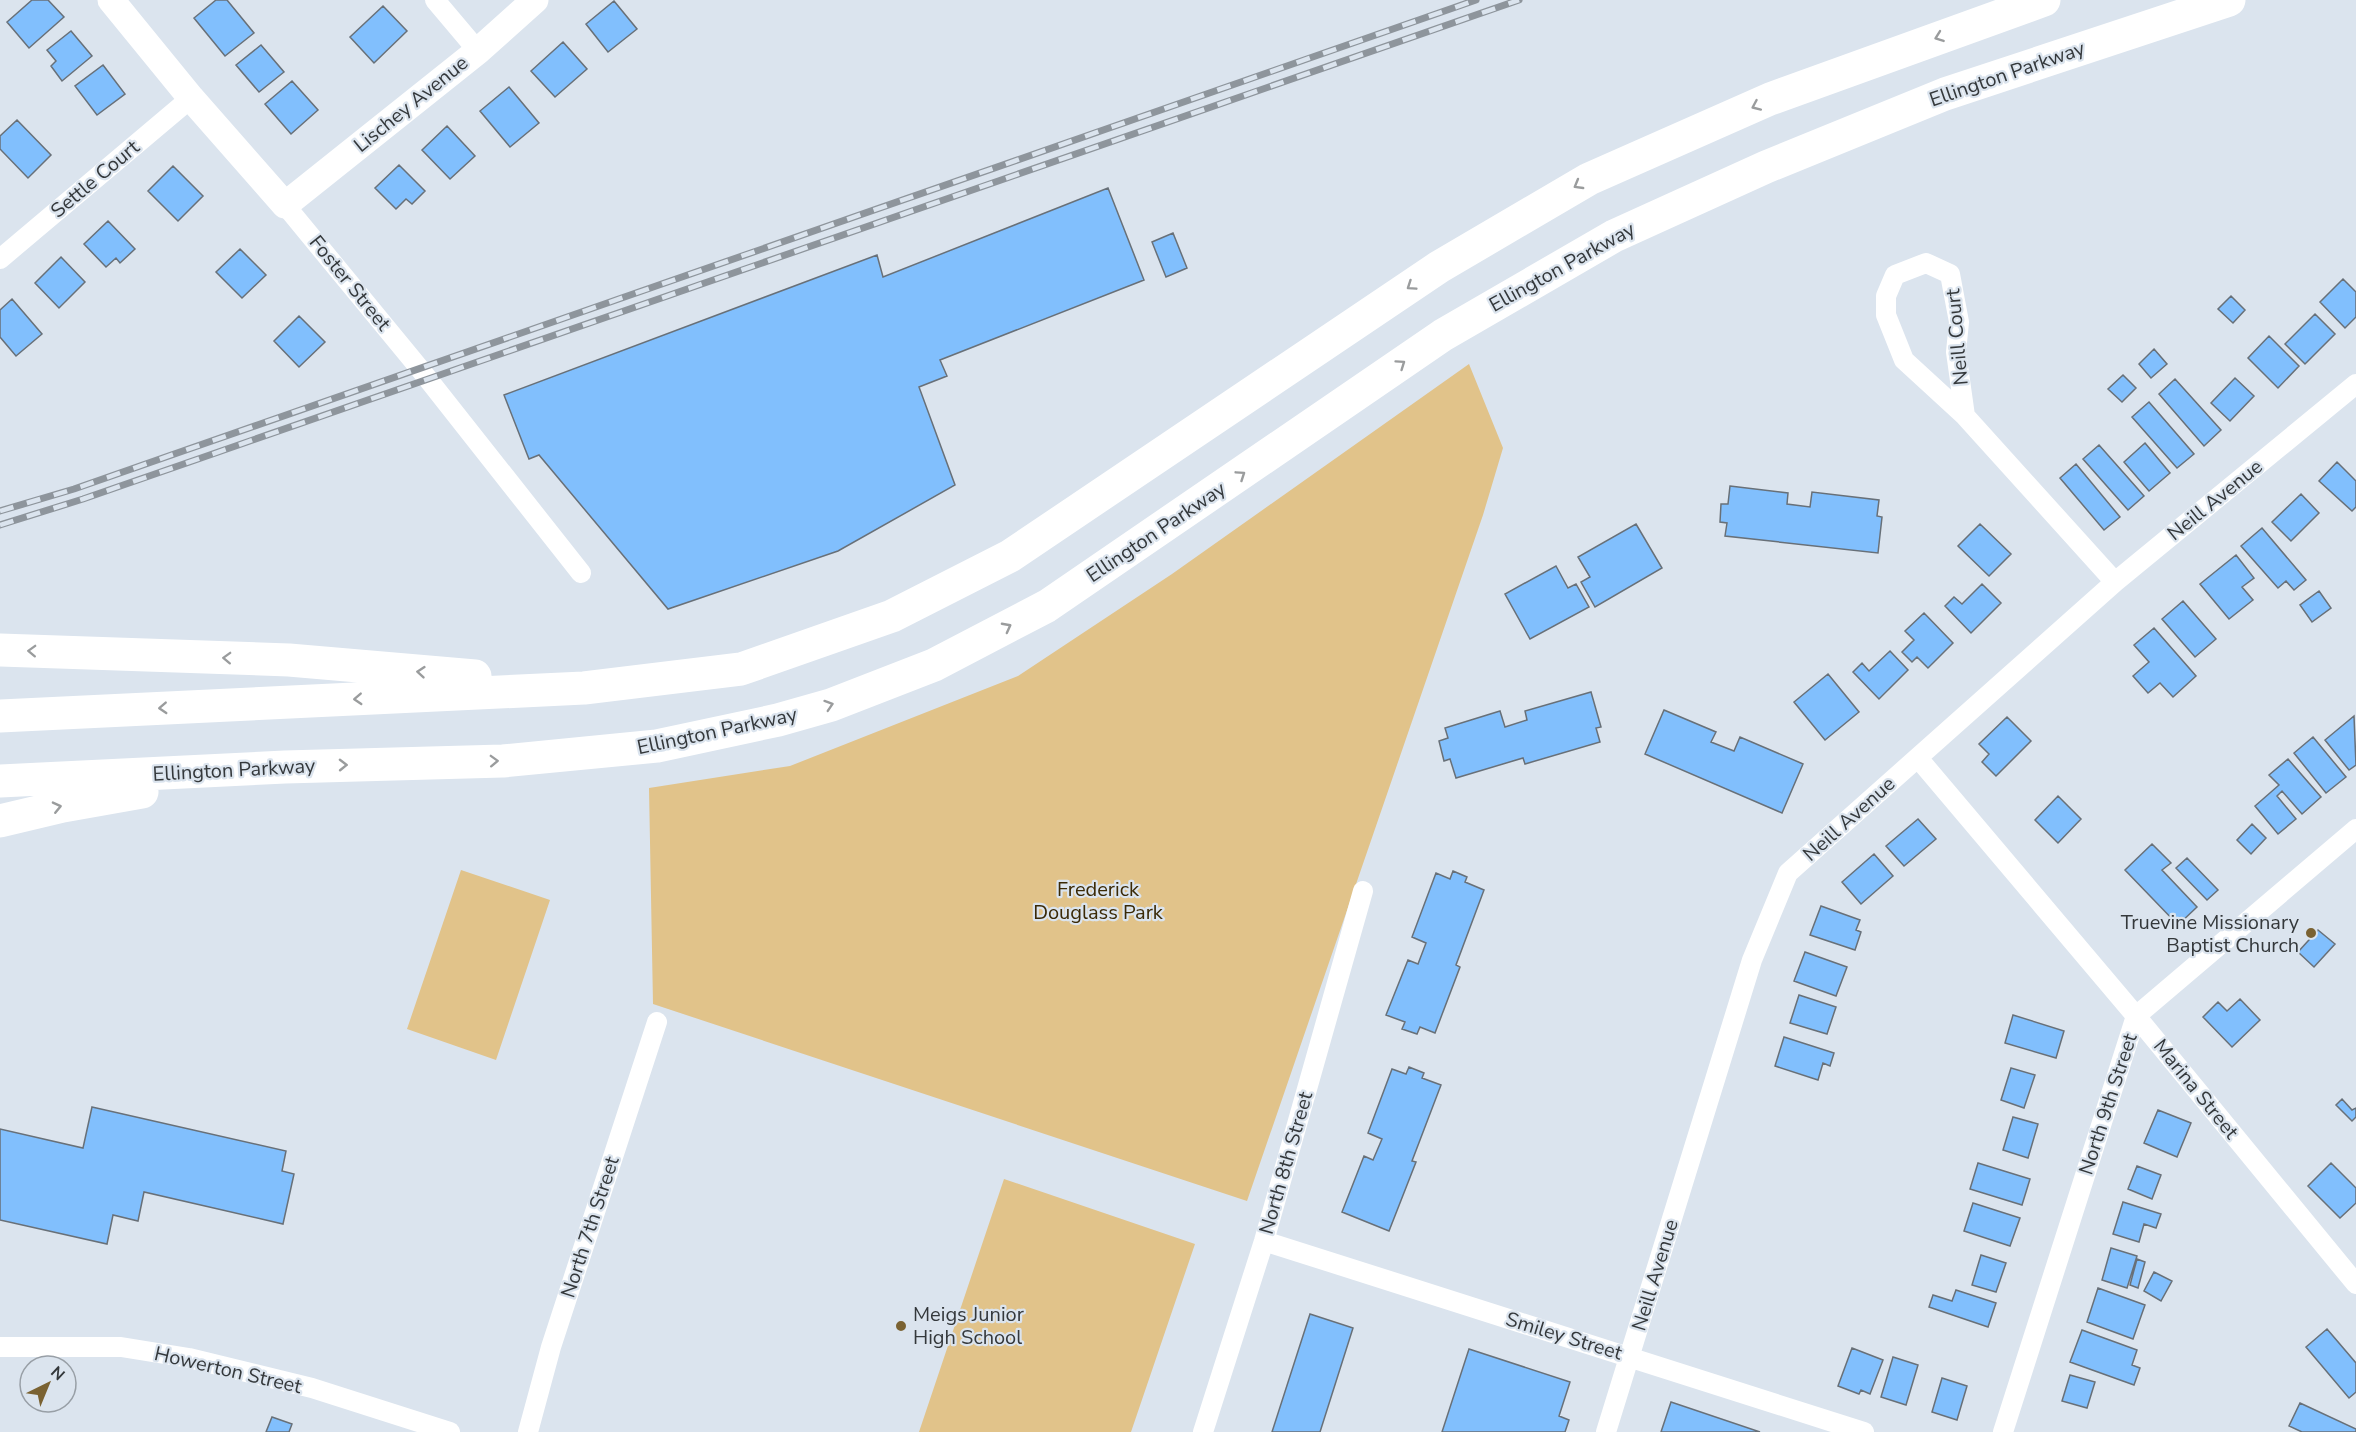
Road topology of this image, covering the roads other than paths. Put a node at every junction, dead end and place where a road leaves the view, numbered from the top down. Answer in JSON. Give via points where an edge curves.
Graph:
{"nodes":[{"id":1,"x":111,"y":0,"type":"edge"},
{"id":2,"x":435,"y":0,"type":"edge"},
{"id":3,"x":535,"y":0,"type":"edge"},
{"id":4,"x":2022,"y":0,"type":"edge"},
{"id":5,"x":2044,"y":0,"type":"edge"},
{"id":6,"x":2229,"y":0,"type":"edge"},
{"id":7,"x":1994,"y":17,"type":"junction"},
{"id":8,"x":478,"y":51,"type":"junction"},
{"id":9,"x":190,"y":98,"type":"junction"},
{"id":10,"x":285,"y":205,"type":"junction"},
{"id":11,"x":0,"y":259,"type":"edge"},
{"id":12,"x":2356,"y":384,"type":"edge"},
{"id":13,"x":1965,"y":416,"type":"junction"},
{"id":14,"x":581,"y":573,"type":"dead end"},
{"id":15,"x":2115,"y":582,"type":"junction"},
{"id":16,"x":0,"y":650,"type":"edge"},
{"id":17,"x":584,"y":688,"type":"junction"},
{"id":18,"x":0,"y":716,"type":"edge"},
{"id":19,"x":1918,"y":758,"type":"junction"},
{"id":20,"x":285,"y":767,"type":"junction"},
{"id":21,"x":0,"y":782,"type":"edge"},
{"id":22,"x":0,"y":821,"type":"edge"},
{"id":23,"x":2356,"y":829,"type":"edge"},
{"id":24,"x":1363,"y":891,"type":"dead end"},
{"id":25,"x":2136,"y":1016,"type":"junction"},
{"id":26,"x":657,"y":1022,"type":"dead end"},
{"id":27,"x":1264,"y":1241,"type":"junction"},
{"id":28,"x":2354,"y":1277,"type":"edge"},
{"id":29,"x":0,"y":1347,"type":"edge"},
{"id":30,"x":1630,"y":1356,"type":"junction"},
{"id":31,"x":450,"y":1432,"type":"edge"},
{"id":32,"x":528,"y":1432,"type":"edge"},
{"id":33,"x":1203,"y":1432,"type":"edge"},
{"id":34,"x":1606,"y":1432,"type":"edge"},
{"id":35,"x":1864,"y":1432,"type":"edge"},
{"id":36,"x":2003,"y":1432,"type":"edge"}],
"edges":[{"from":1,"to":9,"type":"street","name":"Foster Street"},
{"from":2,"to":8,"type":"street"},
{"from":3,"to":8,"type":"street","name":"Lischey Avenue"},
{"from":4,"to":7,"type":"highway"},
{"from":5,"to":7,"type":"highway"},
{"from":20,"to":6,"type":"highway","name":"Ellington Parkway","one_way":true,"via":[[503,761],[657,746],[821,708],[934,665],[1047,606],[1443,335],[1614,236],[1766,167],[1945,94]]},
{"from":7,"to":17,"type":"highway","one_way":true,"via":[[1770,99],[1588,179],[1439,267],[1010,556],[892,616],[741,669]]},
{"from":8,"to":10,"type":"street","name":"Lischey Avenue"},
{"from":9,"to":10,"type":"street","name":"Foster Street"},
{"from":9,"to":11,"type":"street","name":"Settle Court"},
{"from":10,"to":14,"type":"street","name":"Foster Street"},
{"from":12,"to":15,"type":"street","name":"Neill Avenue"},
{"from":13,"to":13,"type":"street","name":"Neill Court","via":[[1904,360],[1886,315],[1886,296],[1895,275],[1926,263],[1950,274],[1959,322],[1956,352]]},
{"from":13,"to":15,"type":"street","name":"Neill Court"},
{"from":15,"to":19,"type":"street","name":"Neill Avenue"},
{"from":17,"to":16,"type":"highway","one_way":true,"via":[[289,660]]},
{"from":17,"to":18,"type":"highway","one_way":true},
{"from":19,"to":25,"type":"street","name":"Marina Street"},
{"from":19,"to":30,"type":"street","name":"Neill Avenue","via":[[1788,873],[1752,960]]},
{"from":20,"to":21,"type":"highway","name":"Ellington Parkway"},
{"from":22,"to":20,"type":"highway","one_way":true,"via":[[63,806]]},
{"from":23,"to":25,"type":"street","name":"North 9th Street"},
{"from":24,"to":27,"type":"street","name":"North 8th Street"},
{"from":25,"to":28,"type":"street","name":"Marina Street"},
{"from":25,"to":36,"type":"street","name":"North 9th Street"},
{"from":26,"to":32,"type":"street","name":"North 7th Street","via":[[551,1347]]},
{"from":27,"to":30,"type":"street","name":"Smiley Street"},
{"from":27,"to":33,"type":"street","name":"North 8th Street"},
{"from":29,"to":31,"type":"street","name":"Howerton Street","via":[[121,1347],[189,1358],[312,1388]]},
{"from":30,"to":34,"type":"street","name":"Neill Avenue"},
{"from":30,"to":35,"type":"street","name":"Smiley Street"}]}
